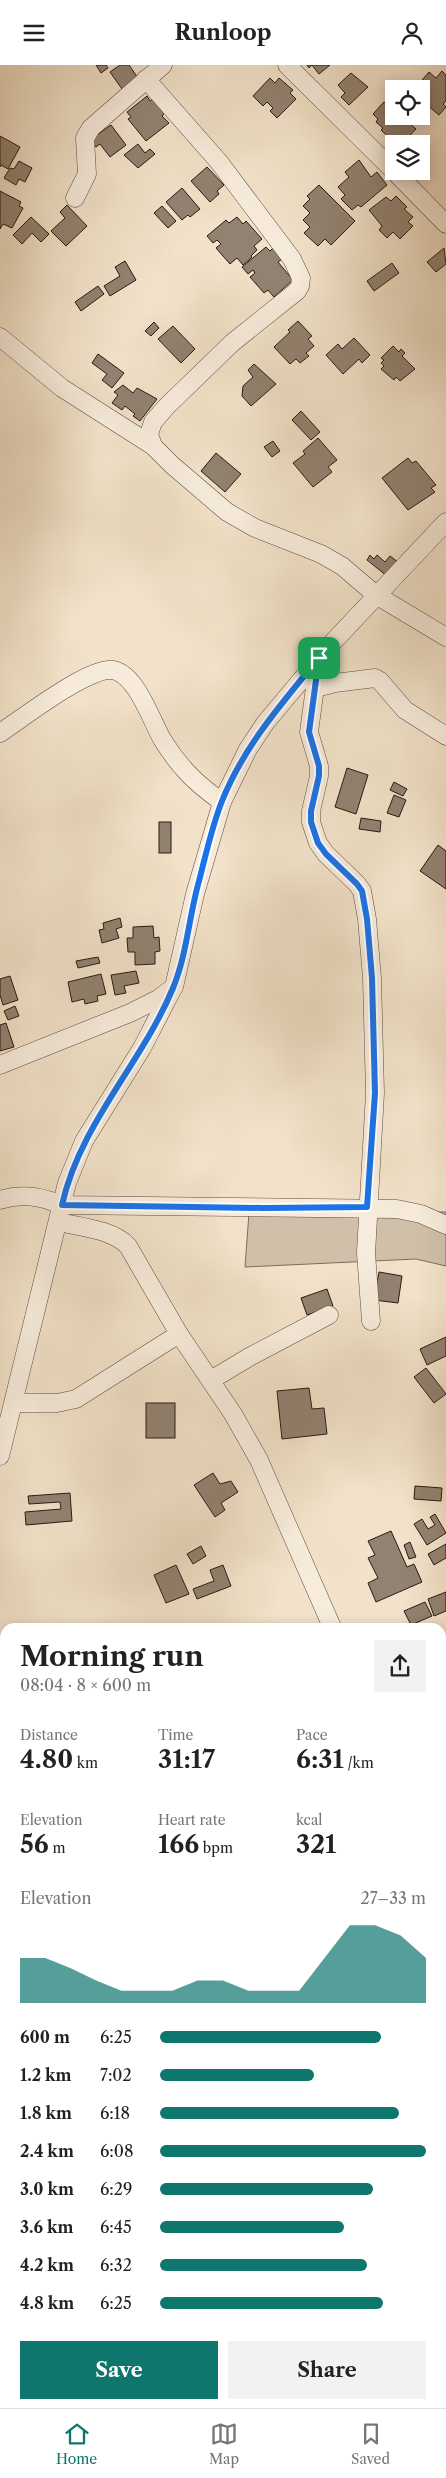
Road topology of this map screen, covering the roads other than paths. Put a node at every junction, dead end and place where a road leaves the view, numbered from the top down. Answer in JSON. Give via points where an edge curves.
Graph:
{"nodes":[{"id":1,"x":163,"y":65,"type":"edge"},
{"id":2,"x":287,"y":65,"type":"edge"},
{"id":3,"x":146,"y":79,"type":"junction"},
{"id":4,"x":385,"y":162,"type":"edge"},
{"id":5,"x":403,"y":180,"type":"edge"},
{"id":6,"x":75,"y":198,"type":"dead end"},
{"id":7,"x":446,"y":224,"type":"edge"},
{"id":8,"x":0,"y":337,"type":"edge"},
{"id":9,"x":153,"y":446,"type":"junction"},
{"id":10,"x":446,"y":522,"type":"edge"},
{"id":11,"x":376,"y":595,"type":"junction"},
{"id":12,"x":446,"y":637,"type":"edge"},
{"id":13,"x":319,"y":658,"type":"junction"},
{"id":14,"x":316,"y":688,"type":"junction"},
{"id":15,"x":0,"y":733,"type":"edge"},
{"id":16,"x":446,"y":736,"type":"edge"},
{"id":17,"x":222,"y":802,"type":"junction"},
{"id":18,"x":174,"y":987,"type":"junction"},
{"id":19,"x":0,"y":1065,"type":"edge"},
{"id":20,"x":0,"y":1200,"type":"edge"},
{"id":21,"x":367,"y":1207,"type":"junction"},
{"id":22,"x":60,"y":1214,"type":"junction"},
{"id":23,"x":446,"y":1225,"type":"edge"},
{"id":24,"x":329,"y":1315,"type":"dead end"},
{"id":25,"x":371,"y":1321,"type":"dead end"},
{"id":26,"x":179,"y":1334,"type":"junction"},
{"id":27,"x":211,"y":1380,"type":"junction"},
{"id":28,"x":14,"y":1403,"type":"junction"},
{"id":29,"x":0,"y":1456,"type":"edge"},
{"id":30,"x":330,"y":1623,"type":"edge"}],
"edges":[{"from":1,"to":3,"type":"street"},
{"from":2,"to":4,"type":"street"},
{"from":3,"to":6,"type":"street","via":[[91,128],[85,138],[87,174]]},
{"from":3,"to":9,"type":"street","via":[[219,162],[292,259],[301,278],[296,291],[232,343],[166,407],[153,422],[149,434]]},
{"from":5,"to":7,"type":"street"},
{"from":8,"to":9,"type":"street","via":[[62,388]]},
{"from":9,"to":11,"type":"street","via":[[227,512],[255,528],[321,553]]},
{"from":10,"to":11,"type":"street"},
{"from":11,"to":12,"type":"street"},
{"from":11,"to":13,"type":"street"},
{"from":13,"to":14,"type":"street"},
{"from":13,"to":17,"type":"street","via":[[252,742]]},
{"from":14,"to":16,"type":"street","via":[[375,678],[405,710]]},
{"from":14,"to":21,"type":"street","via":[[309,732],[319,776],[311,822],[318,843],[326,854],[362,891],[367,919],[375,1093]]},
{"from":15,"to":17,"type":"street","via":[[89,677],[115,670],[125,675],[138,692],[162,739],[184,770]]},
{"from":17,"to":18,"type":"street","via":[[195,894]]},
{"from":18,"to":19,"type":"street","via":[[130,1013]]},
{"from":18,"to":22,"type":"street","via":[[142,1048],[84,1141],[67,1183]]},
{"from":20,"to":22,"type":"street","via":[[29,1196],[47,1198]]},
{"from":21,"to":22,"type":"street"},
{"from":21,"to":23,"type":"street","via":[[421,1214]]},
{"from":21,"to":25,"type":"street","via":[[367,1290]]},
{"from":22,"to":26,"type":"street","via":[[122,1239]]},
{"from":22,"to":28,"type":"street"},
{"from":24,"to":27,"type":"street"},
{"from":26,"to":27,"type":"street"},
{"from":26,"to":28,"type":"street","via":[[76,1399],[57,1403]]},
{"from":27,"to":30,"type":"street","via":[[259,1460]]},
{"from":28,"to":29,"type":"street"}]}
